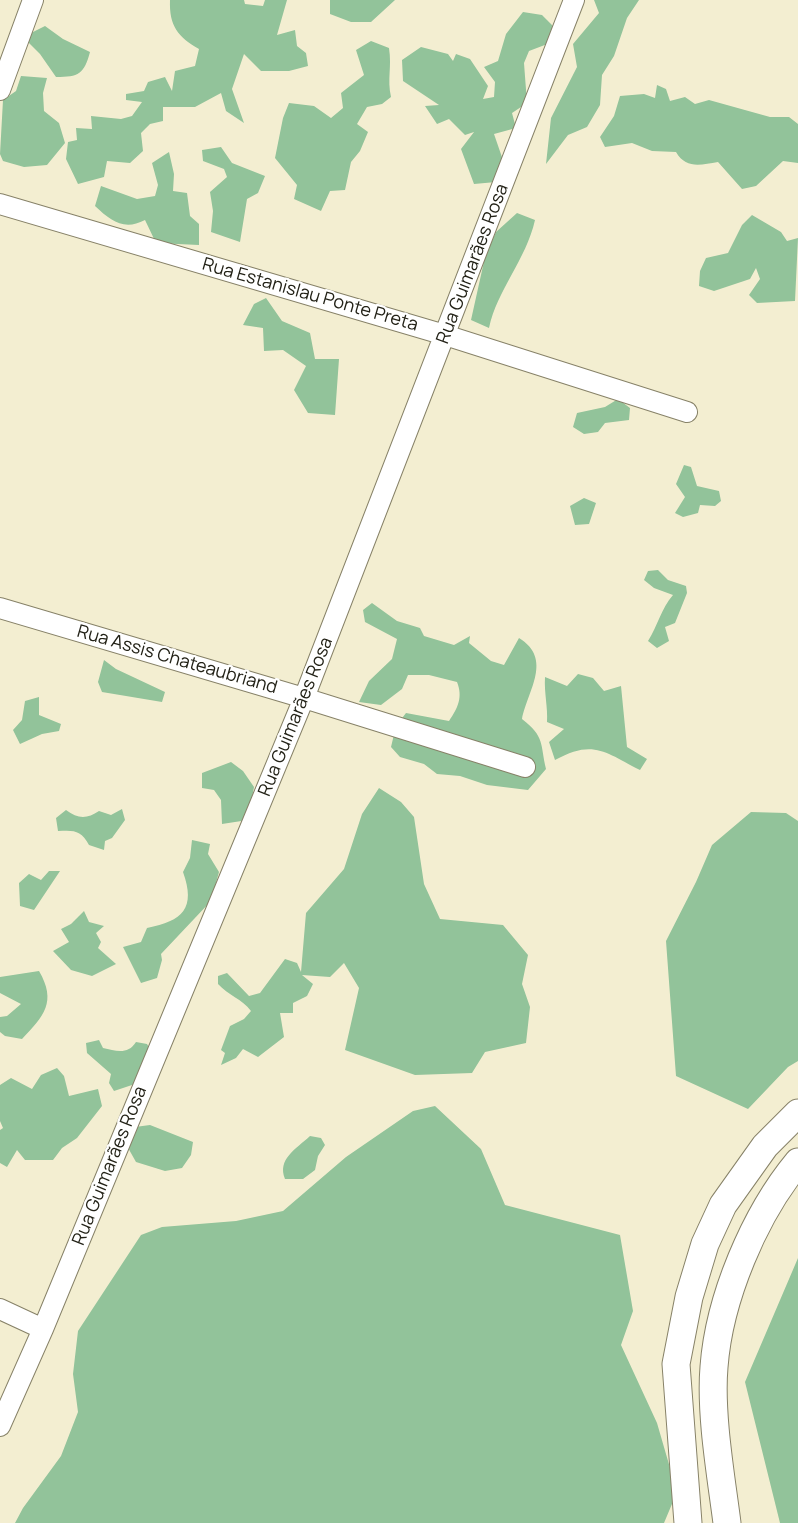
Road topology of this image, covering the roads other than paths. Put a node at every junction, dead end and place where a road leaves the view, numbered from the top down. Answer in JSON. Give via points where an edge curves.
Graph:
{"nodes":[{"id":1,"x":33,"y":0,"type":"edge"},
{"id":2,"x":574,"y":0,"type":"edge"},
{"id":3,"x":0,"y":90,"type":"edge"},
{"id":4,"x":0,"y":204,"type":"edge"},
{"id":5,"x":446,"y":335,"type":"junction"},
{"id":6,"x":687,"y":412,"type":"dead end"},
{"id":7,"x":0,"y":608,"type":"edge"},
{"id":8,"x":304,"y":698,"type":"junction"},
{"id":9,"x":525,"y":767,"type":"dead end"},
{"id":10,"x":798,"y":1113,"type":"edge"},
{"id":11,"x":798,"y":1162,"type":"edge"},
{"id":12,"x":0,"y":1309,"type":"edge"},
{"id":13,"x":43,"y":1329,"type":"junction"},
{"id":14,"x":0,"y":1426,"type":"edge"},
{"id":15,"x":688,"y":1523,"type":"edge"},
{"id":16,"x":727,"y":1523,"type":"edge"}],
"edges":[{"from":1,"to":3,"type":"street"},
{"from":2,"to":5,"type":"street","name":"Rua Guimarães Rosa"},
{"from":4,"to":5,"type":"street","name":"Rua Estanislau Ponte Preta"},
{"from":5,"to":6,"type":"street","name":"Rua Estanislau Ponte Preta"},
{"from":5,"to":8,"type":"street","name":"Rua Guimarães Rosa"},
{"from":7,"to":8,"type":"street","name":"Rua Assis Chateaubriand"},
{"from":8,"to":9,"type":"street","name":"Rua Assis Chateaubriand"},
{"from":8,"to":13,"type":"street","name":"Rua Guimarães Rosa"},
{"from":10,"to":15,"type":"main road","via":[[765,1146],[723,1205],[705,1244],[689,1297],[676,1364]]},
{"from":11,"to":16,"type":"main road","via":[[765,1211],[733,1281],[719,1328],[714,1369],[718,1453]]},
{"from":12,"to":13,"type":"street"},
{"from":13,"to":14,"type":"street","name":"Rua Guimarães Rosa"}]}
